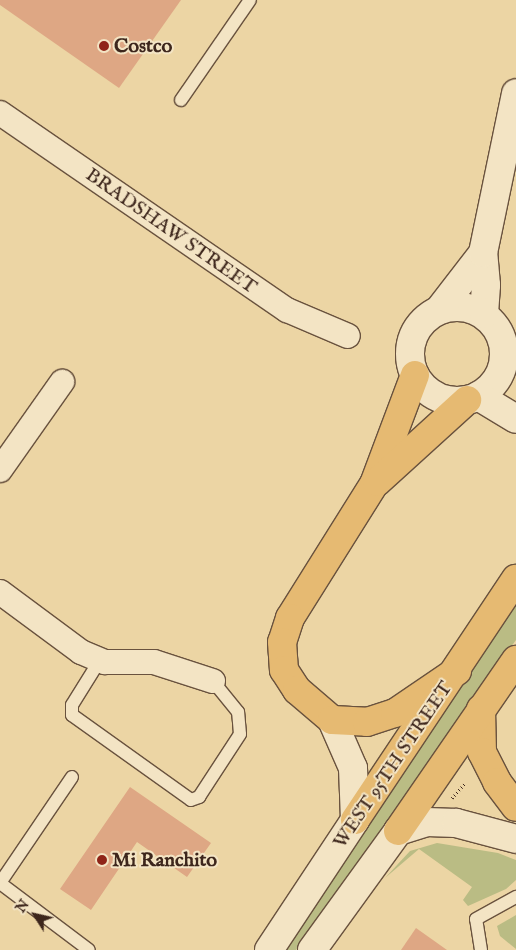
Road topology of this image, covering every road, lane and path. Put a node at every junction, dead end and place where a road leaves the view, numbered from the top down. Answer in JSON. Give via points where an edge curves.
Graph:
{"nodes":[{"id":1,"x":250,"y":0,"type":"edge"},
{"id":2,"x":516,"y":93,"type":"edge"},
{"id":3,"x":182,"y":100,"type":"dead end"},
{"id":4,"x":0,"y":113,"type":"edge"},
{"id":5,"x":483,"y":253,"type":"junction"},
{"id":6,"x":439,"y":310,"type":"junction"},
{"id":7,"x":484,"y":314,"type":"junction"},
{"id":8,"x":348,"y":336,"type":"dead end"},
{"id":9,"x":510,"y":373,"type":"edge"},
{"id":10,"x":415,"y":376,"type":"junction"},
{"id":11,"x":62,"y":382,"type":"dead end"},
{"id":12,"x":473,"y":398,"type":"junction"},
{"id":13,"x":516,"y":419,"type":"edge"},
{"id":14,"x":0,"y":470,"type":"edge"},
{"id":15,"x":374,"y":484,"type":"junction"},
{"id":16,"x":516,"y":579,"type":"edge"},
{"id":17,"x":0,"y":592,"type":"edge"},
{"id":18,"x":100,"y":660,"type":"junction"},
{"id":19,"x":516,"y":660,"type":"edge"},
{"id":20,"x":457,"y":671,"type":"junction"},
{"id":21,"x":213,"y":681,"type":"joint"},
{"id":22,"x":481,"y":709,"type":"junction"},
{"id":23,"x":332,"y":720,"type":"junction"},
{"id":24,"x":72,"y":777,"type":"dead end"},
{"id":25,"x":465,"y":782,"type":"dead end"},
{"id":26,"x":450,"y":802,"type":"dead end"},
{"id":27,"x":516,"y":807,"type":"edge"},
{"id":28,"x":355,"y":820,"type":"junction"},
{"id":29,"x":398,"y":831,"type":"junction"},
{"id":30,"x":516,"y":839,"type":"edge"},
{"id":31,"x":0,"y":883,"type":"edge"},
{"id":32,"x":516,"y":897,"type":"edge"},
{"id":33,"x":89,"y":950,"type":"edge"},
{"id":34,"x":269,"y":950,"type":"edge"},
{"id":35,"x":312,"y":950,"type":"edge"},
{"id":36,"x":481,"y":950,"type":"edge"}],
"edges":[{"from":1,"to":3,"type":"lane"},
{"from":2,"to":5,"type":"street"},
{"from":4,"to":8,"type":"street","name":"BRADSHAW STREET","via":[[287,310]]},
{"from":5,"to":6,"type":"street"},
{"from":5,"to":7,"type":"street"},
{"from":6,"to":7,"type":"street","via":[[454,306]]},
{"from":6,"to":10,"type":"street","via":[[416,330],[410,361]]},
{"from":7,"to":9,"type":"street","via":[[501,335]]},
{"from":9,"to":12,"type":"street"},
{"from":10,"to":12,"type":"street","via":[[437,396],[452,401]]},
{"from":10,"to":15,"type":"main road"},
{"from":11,"to":14,"type":"street"},
{"from":12,"to":13,"type":"street"},
{"from":12,"to":15,"type":"main road"},
{"from":15,"to":23,"type":"main road","via":[[290,618],[282,642],[284,670],[297,690]]},
{"from":16,"to":20,"type":"main road","name":"WEST 95TH STREET"},
{"from":17,"to":18,"type":"street","via":[[81,652]]},
{"from":18,"to":21,"type":"street","via":[[154,662]]},
{"from":18,"to":21,"type":"lane","via":[[72,705],[72,715],[191,800],[199,797],[240,734],[238,712]]},
{"from":19,"to":22,"type":"main road","name":"WEST 95TH STREET"},
{"from":20,"to":23,"type":"main road","via":[[378,720]]},
{"from":20,"to":28,"type":"main road","name":"WEST 95TH STREET"},
{"from":22,"to":27,"type":"main road","via":[[482,752],[497,782]]},
{"from":22,"to":29,"type":"main road","name":"WEST 95TH STREET"},
{"from":23,"to":28,"type":"street","via":[[353,768]]},
{"from":24,"to":31,"type":"lane"},
{"from":25,"to":26,"type":"path"},
{"from":28,"to":34,"type":"street","name":"WEST 95TH STREET"},
{"from":29,"to":30,"type":"street","via":[[427,822],[456,823]]},
{"from":29,"to":35,"type":"street","name":"WEST 95TH STREET"},
{"from":31,"to":33,"type":"lane"},
{"from":32,"to":36,"type":"lane","via":[[476,919]]}]}
